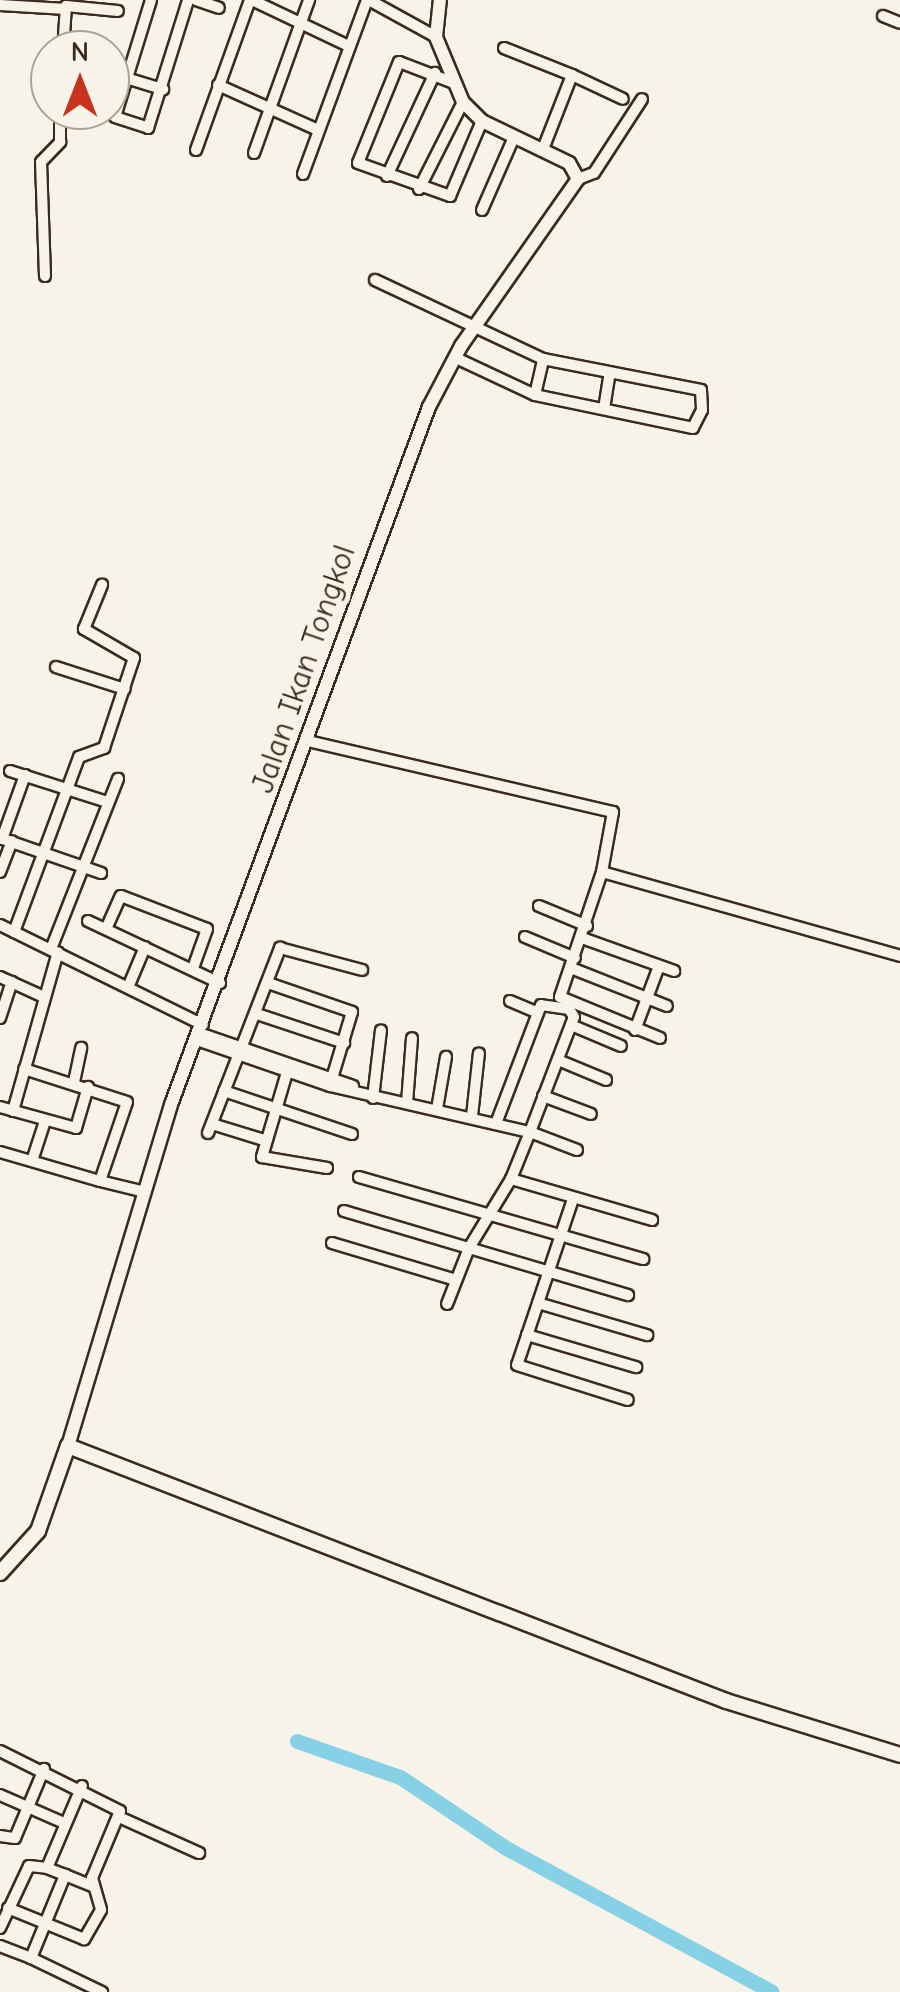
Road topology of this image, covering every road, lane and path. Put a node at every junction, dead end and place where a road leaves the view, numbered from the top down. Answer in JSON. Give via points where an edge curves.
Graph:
{"nodes":[{"id":1,"x":151,"y":0,"type":"edge"},
{"id":2,"x":188,"y":0,"type":"edge"},
{"id":3,"x":250,"y":0,"type":"edge"},
{"id":4,"x":309,"y":0,"type":"edge"},
{"id":5,"x":368,"y":0,"type":"edge"},
{"id":6,"x":440,"y":0,"type":"edge"},
{"id":7,"x":200,"y":1,"type":"edge"},
{"id":8,"x":7,"y":3,"type":"edge"},
{"id":9,"x":66,"y":5,"type":"edge"},
{"id":10,"x":220,"y":8,"type":"dead end"},
{"id":11,"x":118,"y":11,"type":"dead end"},
{"id":12,"x":883,"y":16,"type":"dead end"},
{"id":13,"x":300,"y":23,"type":"junction"},
{"id":14,"x":900,"y":23,"type":"edge"},
{"id":15,"x":64,"y":30,"type":"edge"},
{"id":16,"x":436,"y":37,"type":"junction"},
{"id":17,"x":349,"y":46,"type":"junction"},
{"id":18,"x":504,"y":48,"type":"dead end"},
{"id":19,"x":130,"y":66,"type":"edge"},
{"id":20,"x":435,"y":72,"type":"junction"},
{"id":21,"x":572,"y":75,"type":"junction"},
{"id":22,"x":130,"y":79,"type":"edge"},
{"id":23,"x":454,"y":83,"type":"junction"},
{"id":24,"x":218,"y":84,"type":"junction"},
{"id":25,"x":162,"y":90,"type":"junction"},
{"id":26,"x":623,"y":99,"type":"dead end"},
{"id":27,"x":642,"y":99,"type":"dead end"},
{"id":28,"x":462,"y":102,"type":"junction"},
{"id":29,"x":270,"y":107,"type":"junction"},
{"id":30,"x":482,"y":121,"type":"junction"},
{"id":31,"x":130,"y":123,"type":"edge"},
{"id":32,"x":60,"y":130,"type":"edge"},
{"id":33,"x":318,"y":130,"type":"junction"},
{"id":34,"x":514,"y":137,"type":"junction"},
{"id":35,"x":542,"y":149,"type":"junction"},
{"id":36,"x":196,"y":150,"type":"dead end"},
{"id":37,"x":254,"y":153,"type":"dead end"},
{"id":38,"x":303,"y":174,"type":"dead end"},
{"id":39,"x":387,"y":176,"type":"junction"},
{"id":40,"x":578,"y":179,"type":"junction"},
{"id":41,"x":419,"y":189,"type":"junction"},
{"id":42,"x":482,"y":210,"type":"dead end"},
{"id":43,"x":45,"y":276,"type":"dead end"},
{"id":44,"x":375,"y":280,"type":"dead end"},
{"id":45,"x":476,"y":325,"type":"junction"},
{"id":46,"x":454,"y":357,"type":"junction"},
{"id":47,"x":543,"y":359,"type":"junction"},
{"id":48,"x":610,"y":372,"type":"junction"},
{"id":49,"x":536,"y":395,"type":"junction"},
{"id":50,"x":604,"y":409,"type":"junction"},
{"id":51,"x":102,"y":584,"type":"dead end"},
{"id":52,"x":56,"y":667,"type":"dead end"},
{"id":53,"x":125,"y":689,"type":"junction"},
{"id":54,"x":308,"y":741,"type":"junction"},
{"id":55,"x":10,"y":771,"type":"dead end"},
{"id":56,"x":26,"y":774,"type":"junction"},
{"id":57,"x":118,"y":778,"type":"dead end"},
{"id":58,"x":70,"y":790,"type":"junction"},
{"id":59,"x":108,"y":802,"type":"junction"},
{"id":60,"x":5,"y":839,"type":"edge"},
{"id":61,"x":46,"y":854,"type":"junction"},
{"id":62,"x":82,"y":867,"type":"junction"},
{"id":63,"x":0,"y":872,"type":"edge"},
{"id":64,"x":602,"y":872,"type":"junction"},
{"id":65,"x":100,"y":873,"type":"dead end"},
{"id":66,"x":540,"y":906,"type":"dead end"},
{"id":67,"x":88,"y":921,"type":"dead end"},
{"id":68,"x":0,"y":925,"type":"edge"},
{"id":69,"x":106,"y":929,"type":"junction"},
{"id":70,"x":14,"y":932,"type":"junction"},
{"id":71,"x":584,"y":932,"type":"junction"},
{"id":72,"x":525,"y":937,"type":"dead end"},
{"id":73,"x":145,"y":947,"type":"junction"},
{"id":74,"x":55,"y":951,"type":"junction"},
{"id":75,"x":900,"y":956,"type":"edge"},
{"id":76,"x":573,"y":963,"type":"junction"},
{"id":77,"x":659,"y":966,"type":"junction"},
{"id":78,"x":193,"y":968,"type":"junction"},
{"id":79,"x":362,"y":970,"type":"dead end"},
{"id":80,"x":674,"y":971,"type":"dead end"},
{"id":81,"x":6,"y":979,"type":"edge"},
{"id":82,"x":221,"y":983,"type":"junction"},
{"id":83,"x":268,"y":983,"type":"junction"},
{"id":84,"x":129,"y":985,"type":"junction"},
{"id":85,"x":44,"y":997,"type":"junction"},
{"id":86,"x":648,"y":998,"type":"junction"},
{"id":87,"x":510,"y":1001,"type":"dead end"},
{"id":88,"x":668,"y":1006,"type":"dead end"},
{"id":89,"x":538,"y":1013,"type":"junction"},
{"id":90,"x":256,"y":1014,"type":"junction"},
{"id":91,"x":0,"y":1018,"type":"edge"},
{"id":92,"x":571,"y":1025,"type":"junction"},
{"id":93,"x":381,"y":1030,"type":"dead end"},
{"id":94,"x":635,"y":1030,"type":"junction"},
{"id":95,"x":200,"y":1033,"type":"junction"},
{"id":96,"x":412,"y":1038,"type":"dead end"},
{"id":97,"x":660,"y":1038,"type":"dead end"},
{"id":98,"x":344,"y":1043,"type":"junction"},
{"id":99,"x":621,"y":1046,"type":"dead end"},
{"id":100,"x":81,"y":1048,"type":"dead end"},
{"id":101,"x":239,"y":1053,"type":"junction"},
{"id":102,"x":479,"y":1053,"type":"dead end"},
{"id":103,"x":446,"y":1057,"type":"dead end"},
{"id":104,"x":558,"y":1060,"type":"junction"},
{"id":105,"x":24,"y":1069,"type":"junction"},
{"id":106,"x":288,"y":1069,"type":"junction"},
{"id":107,"x":606,"y":1080,"type":"dead end"},
{"id":108,"x":74,"y":1082,"type":"junction"},
{"id":109,"x":330,"y":1082,"type":"junction"},
{"id":110,"x":88,"y":1086,"type":"junction"},
{"id":111,"x":224,"y":1091,"type":"junction"},
{"id":112,"x":543,"y":1096,"type":"junction"},
{"id":113,"x":376,"y":1097,"type":"junction"},
{"id":114,"x":406,"y":1102,"type":"junction"},
{"id":115,"x":0,"y":1107,"type":"edge"},
{"id":116,"x":276,"y":1109,"type":"junction"},
{"id":117,"x":438,"y":1109,"type":"junction"},
{"id":118,"x":13,"y":1111,"type":"junction"},
{"id":119,"x":591,"y":1114,"type":"dead end"},
{"id":120,"x":472,"y":1116,"type":"junction"},
{"id":121,"x":45,"y":1120,"type":"junction"},
{"id":122,"x":498,"y":1122,"type":"junction"},
{"id":123,"x":530,"y":1132,"type":"junction"},
{"id":124,"x":352,"y":1134,"type":"dead end"},
{"id":125,"x":264,"y":1140,"type":"junction"},
{"id":126,"x":576,"y":1150,"type":"dead end"},
{"id":127,"x":0,"y":1152,"type":"edge"},
{"id":128,"x":32,"y":1161,"type":"junction"},
{"id":129,"x":327,"y":1168,"type":"dead end"},
{"id":130,"x":359,"y":1177,"type":"dead end"},
{"id":131,"x":511,"y":1179,"type":"junction"},
{"id":132,"x":100,"y":1180,"type":"junction"},
{"id":133,"x":145,"y":1192,"type":"junction"},
{"id":134,"x":573,"y":1200,"type":"junction"},
{"id":135,"x":344,"y":1212,"type":"dead end"},
{"id":136,"x":487,"y":1213,"type":"junction"},
{"id":137,"x":652,"y":1220,"type":"dead end"},
{"id":138,"x":561,"y":1236,"type":"junction"},
{"id":139,"x":332,"y":1242,"type":"dead end"},
{"id":140,"x":469,"y":1248,"type":"junction"},
{"id":141,"x":643,"y":1259,"type":"dead end"},
{"id":142,"x":550,"y":1270,"type":"junction"},
{"id":143,"x":456,"y":1280,"type":"junction"},
{"id":144,"x":628,"y":1294,"type":"dead end"},
{"id":145,"x":538,"y":1302,"type":"junction"},
{"id":146,"x":447,"y":1304,"type":"dead end"},
{"id":147,"x":527,"y":1335,"type":"junction"},
{"id":148,"x":648,"y":1335,"type":"dead end"},
{"id":149,"x":636,"y":1367,"type":"dead end"},
{"id":150,"x":628,"y":1400,"type":"dead end"},
{"id":151,"x":68,"y":1446,"type":"junction"},
{"id":152,"x":0,"y":1573,"type":"edge"},
{"id":153,"x":0,"y":1751,"type":"edge"},
{"id":154,"x":900,"y":1755,"type":"edge"},
{"id":155,"x":44,"y":1769,"type":"junction"},
{"id":156,"x":82,"y":1786,"type":"junction"},
{"id":157,"x":0,"y":1795,"type":"edge"},
{"id":158,"x":28,"y":1808,"type":"junction"},
{"id":159,"x":119,"y":1817,"type":"junction"},
{"id":160,"x":64,"y":1823,"type":"junction"},
{"id":161,"x":0,"y":1836,"type":"edge"},
{"id":162,"x":199,"y":1854,"type":"dead end"},
{"id":163,"x":48,"y":1868,"type":"junction"},
{"id":164,"x":64,"y":1875,"type":"junction"},
{"id":165,"x":92,"y":1886,"type":"junction"},
{"id":166,"x":8,"y":1908,"type":"junction"},
{"id":167,"x":46,"y":1924,"type":"junction"},
{"id":168,"x":0,"y":1928,"type":"edge"},
{"id":169,"x":0,"y":1946,"type":"edge"},
{"id":170,"x":32,"y":1958,"type":"junction"},
{"id":171,"x":102,"y":1992,"type":"edge"}],
"edges":[{"from":1,"to":19,"type":"street"},
{"from":2,"to":25,"type":"street"},
{"from":3,"to":13,"type":"street"},
{"from":3,"to":24,"type":"street"},
{"from":4,"to":13,"type":"street"},
{"from":5,"to":16,"type":"street"},
{"from":5,"to":17,"type":"street"},
{"from":6,"to":16,"type":"street"},
{"from":7,"to":10,"type":"street"},
{"from":8,"to":9,"type":"street"},
{"from":9,"to":11,"type":"street"},
{"from":9,"to":15,"type":"street"},
{"from":12,"to":14,"type":"street"},
{"from":13,"to":17,"type":"street"},
{"from":13,"to":29,"type":"street"},
{"from":16,"to":23,"type":"street"},
{"from":17,"to":33,"type":"street"},
{"from":18,"to":21,"type":"street"},
{"from":20,"to":23,"type":"street"},
{"from":20,"to":39,"type":"street"},
{"from":20,"to":39,"type":"street","via":[[399,62],[358,155],[358,162]]},
{"from":21,"to":26,"type":"street"},
{"from":21,"to":35,"type":"street"},
{"from":22,"to":25,"type":"street"},
{"from":23,"to":28,"type":"street"},
{"from":24,"to":29,"type":"street"},
{"from":24,"to":36,"type":"street"},
{"from":25,"to":31,"type":"street","via":[[151,128]]},
{"from":27,"to":40,"type":"street","via":[[594,172]]},
{"from":28,"to":30,"type":"street"},
{"from":28,"to":41,"type":"street"},
{"from":29,"to":33,"type":"street"},
{"from":29,"to":37,"type":"street"},
{"from":30,"to":34,"type":"street"},
{"from":30,"to":41,"type":"street","via":[[450,196]]},
{"from":32,"to":43,"type":"street","via":[[60,142],[41,162]]},
{"from":33,"to":38,"type":"street"},
{"from":34,"to":35,"type":"street"},
{"from":34,"to":42,"type":"street"},
{"from":35,"to":40,"type":"street"},
{"from":39,"to":41,"type":"street"},
{"from":40,"to":45,"type":"street","name":"Jalan Ikan Tongkol"},
{"from":44,"to":45,"type":"street"},
{"from":45,"to":46,"type":"street","name":"Jalan Ikan Tongkol"},
{"from":45,"to":47,"type":"street"},
{"from":46,"to":49,"type":"street"},
{"from":46,"to":54,"type":"street","name":"Jalan Ikan Tongkol","via":[[401,478]]},
{"from":47,"to":48,"type":"street"},
{"from":47,"to":49,"type":"street"},
{"from":48,"to":50,"type":"street"},
{"from":48,"to":50,"type":"street","via":[[701,390],[704,398],[693,428]]},
{"from":49,"to":50,"type":"street"},
{"from":51,"to":53,"type":"street","via":[[84,628],[134,653]]},
{"from":52,"to":53,"type":"street"},
{"from":53,"to":58,"type":"street","via":[[104,748],[84,751]]},
{"from":54,"to":64,"type":"street","via":[[613,812]]},
{"from":54,"to":82,"type":"street","name":"Jalan Ikan Tongkol"},
{"from":55,"to":56,"type":"street"},
{"from":56,"to":58,"type":"street"},
{"from":56,"to":60,"type":"street"},
{"from":57,"to":59,"type":"street"},
{"from":58,"to":59,"type":"street"},
{"from":58,"to":61,"type":"street"},
{"from":59,"to":62,"type":"street"},
{"from":60,"to":61,"type":"street"},
{"from":60,"to":63,"type":"street"},
{"from":61,"to":62,"type":"street"},
{"from":61,"to":70,"type":"street"},
{"from":62,"to":65,"type":"street"},
{"from":62,"to":74,"type":"street"},
{"from":64,"to":71,"type":"street"},
{"from":64,"to":75,"type":"street"},
{"from":66,"to":71,"type":"street"},
{"from":67,"to":69,"type":"street"},
{"from":68,"to":70,"type":"street"},
{"from":69,"to":73,"type":"street"},
{"from":69,"to":78,"type":"street","via":[[121,896],[207,929]]},
{"from":70,"to":74,"type":"street"},
{"from":71,"to":76,"type":"street"},
{"from":71,"to":77,"type":"street"},
{"from":72,"to":76,"type":"street"},
{"from":73,"to":78,"type":"street"},
{"from":73,"to":84,"type":"street"},
{"from":74,"to":84,"type":"street"},
{"from":74,"to":85,"type":"street"},
{"from":76,"to":86,"type":"street"},
{"from":76,"to":94,"type":"street","via":[[561,1000]]},
{"from":77,"to":80,"type":"street"},
{"from":77,"to":86,"type":"street"},
{"from":78,"to":82,"type":"street"},
{"from":79,"to":83,"type":"street","via":[[283,945]]},
{"from":81,"to":85,"type":"street"},
{"from":81,"to":91,"type":"street"},
{"from":82,"to":95,"type":"street","name":"Jalan Ikan Tongkol"},
{"from":83,"to":90,"type":"street"},
{"from":83,"to":98,"type":"street","via":[[350,1010]]},
{"from":84,"to":95,"type":"street"},
{"from":85,"to":105,"type":"street"},
{"from":86,"to":88,"type":"street"},
{"from":86,"to":94,"type":"street"},
{"from":87,"to":89,"type":"street"},
{"from":89,"to":92,"type":"street","via":[[544,1002],[557,1004],[574,1012]]},
{"from":89,"to":122,"type":"street"},
{"from":90,"to":98,"type":"street"},
{"from":90,"to":101,"type":"street"},
{"from":92,"to":99,"type":"street"},
{"from":92,"to":104,"type":"street"},
{"from":93,"to":113,"type":"street"},
{"from":94,"to":97,"type":"street"},
{"from":95,"to":101,"type":"street"},
{"from":95,"to":133,"type":"street","name":"Jalan Ikan Tongkol"},
{"from":96,"to":114,"type":"street"},
{"from":98,"to":109,"type":"street"},
{"from":100,"to":108,"type":"street"},
{"from":101,"to":106,"type":"street"},
{"from":101,"to":111,"type":"street"},
{"from":102,"to":120,"type":"street"},
{"from":103,"to":117,"type":"street"},
{"from":104,"to":107,"type":"street"},
{"from":104,"to":112,"type":"street"},
{"from":105,"to":108,"type":"street"},
{"from":105,"to":118,"type":"street"},
{"from":106,"to":109,"type":"street"},
{"from":106,"to":116,"type":"street"},
{"from":108,"to":110,"type":"street"},
{"from":109,"to":113,"type":"street"},
{"from":110,"to":121,"type":"street","via":[[78,1127]]},
{"from":110,"to":132,"type":"street","via":[[127,1100]]},
{"from":111,"to":116,"type":"street"},
{"from":111,"to":125,"type":"street","via":[[210,1128]]},
{"from":112,"to":119,"type":"street"},
{"from":112,"to":123,"type":"street"},
{"from":113,"to":114,"type":"street"},
{"from":114,"to":117,"type":"street"},
{"from":115,"to":118,"type":"street"},
{"from":116,"to":124,"type":"street"},
{"from":116,"to":125,"type":"street"},
{"from":117,"to":120,"type":"street"},
{"from":118,"to":121,"type":"street"},
{"from":120,"to":122,"type":"street"},
{"from":121,"to":128,"type":"street"},
{"from":122,"to":123,"type":"street"},
{"from":123,"to":126,"type":"street"},
{"from":123,"to":131,"type":"street"},
{"from":125,"to":129,"type":"street","via":[[264,1159]]},
{"from":127,"to":128,"type":"street"},
{"from":128,"to":132,"type":"street"},
{"from":130,"to":136,"type":"street"},
{"from":131,"to":134,"type":"street"},
{"from":131,"to":136,"type":"street"},
{"from":132,"to":133,"type":"street"},
{"from":133,"to":151,"type":"street","name":"Jalan Ikan Tongkol"},
{"from":134,"to":137,"type":"street"},
{"from":134,"to":138,"type":"street"},
{"from":135,"to":140,"type":"street"},
{"from":136,"to":138,"type":"street"},
{"from":136,"to":140,"type":"street"},
{"from":138,"to":141,"type":"street"},
{"from":138,"to":142,"type":"street"},
{"from":139,"to":143,"type":"street"},
{"from":140,"to":142,"type":"street"},
{"from":140,"to":143,"type":"street"},
{"from":142,"to":144,"type":"street"},
{"from":142,"to":145,"type":"street"},
{"from":143,"to":146,"type":"street"},
{"from":145,"to":147,"type":"street"},
{"from":145,"to":148,"type":"street"},
{"from":147,"to":149,"type":"street"},
{"from":147,"to":150,"type":"street","via":[[520,1369]]},
{"from":151,"to":152,"type":"main road","via":[[32,1541]]},
{"from":151,"to":154,"type":"main road","via":[[726,1701]]},
{"from":153,"to":155,"type":"street"},
{"from":155,"to":156,"type":"street"},
{"from":155,"to":158,"type":"street"},
{"from":156,"to":159,"type":"street","via":[[117,1808]]},
{"from":156,"to":160,"type":"street"},
{"from":157,"to":158,"type":"street"},
{"from":158,"to":160,"type":"street"},
{"from":158,"to":161,"type":"street","via":[[15,1838]]},
{"from":159,"to":162,"type":"street"},
{"from":159,"to":165,"type":"street"},
{"from":160,"to":163,"type":"street"},
{"from":163,"to":164,"type":"street"},
{"from":163,"to":166,"type":"street","via":[[28,1866]]},
{"from":164,"to":165,"type":"street"},
{"from":164,"to":167,"type":"street"},
{"from":165,"to":167,"type":"street","via":[[100,1910],[84,1939]]},
{"from":166,"to":167,"type":"street"},
{"from":166,"to":168,"type":"street"},
{"from":167,"to":170,"type":"street"},
{"from":169,"to":170,"type":"street"},
{"from":170,"to":171,"type":"street"}]}
